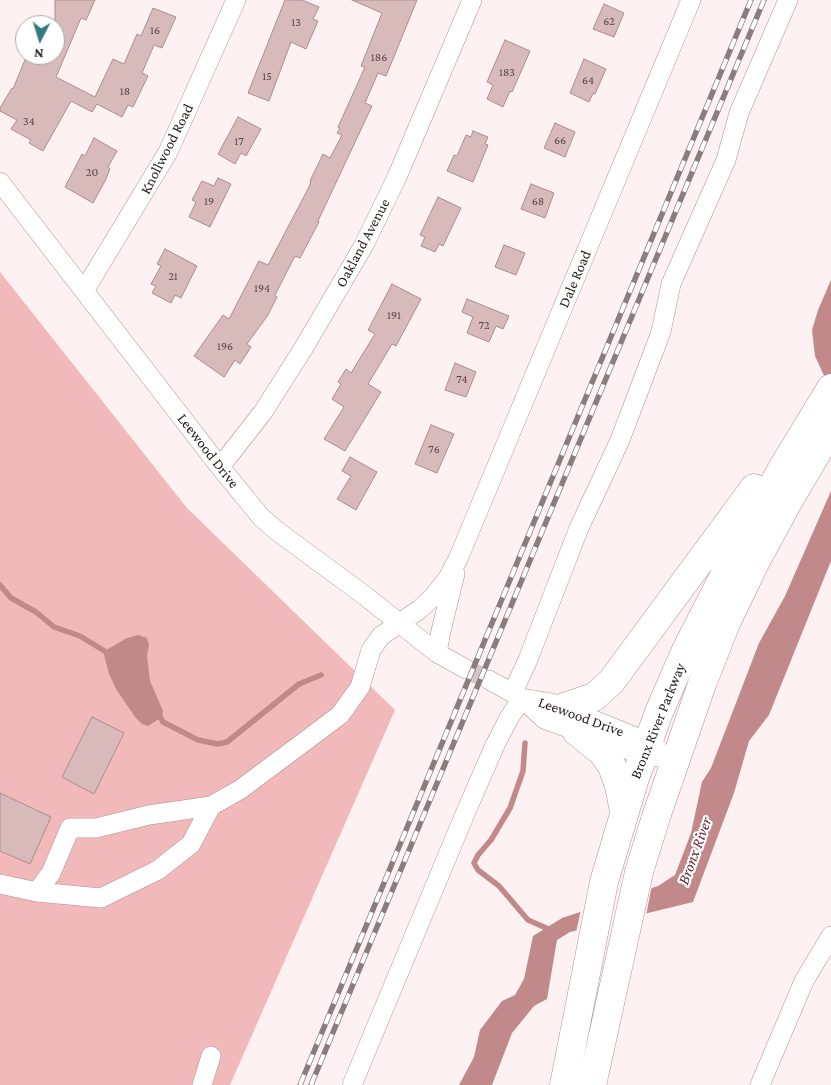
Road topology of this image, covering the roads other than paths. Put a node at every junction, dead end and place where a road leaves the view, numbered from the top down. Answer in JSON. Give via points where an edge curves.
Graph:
{"nodes":[{"id":1,"x":236,"y":0,"type":"edge"},
{"id":2,"x":472,"y":0,"type":"edge"},
{"id":3,"x":691,"y":0,"type":"edge"},
{"id":4,"x":788,"y":0,"type":"edge"},
{"id":5,"x":0,"y":182,"type":"edge"},
{"id":6,"x":84,"y":291,"type":"junction"},
{"id":7,"x":826,"y":395,"type":"edge"},
{"id":8,"x":831,"y":429,"type":"edge"},
{"id":9,"x":220,"y":468,"type":"junction"},
{"id":10,"x":458,"y":559,"type":"junction"},
{"id":11,"x":399,"y":624,"type":"junction"},
{"id":12,"x":438,"y":653,"type":"junction"},
{"id":13,"x":466,"y":669,"type":"tunnel mouth"},
{"id":14,"x":489,"y":680,"type":"tunnel mouth"},
{"id":15,"x":518,"y":695,"type":"junction"},
{"id":16,"x":564,"y":707,"type":"junction"},
{"id":17,"x":577,"y":732,"type":"junction"},
{"id":18,"x":646,"y":749,"type":"junction"},
{"id":19,"x":675,"y":759,"type":"junction"},
{"id":20,"x":211,"y":806,"type":"junction"},
{"id":21,"x":624,"y":812,"type":"junction"},
{"id":22,"x":0,"y":884,"type":"edge"},
{"id":23,"x":37,"y":892,"type":"junction"},
{"id":24,"x":831,"y":936,"type":"edge"},
{"id":25,"x":211,"y":1056,"type":"dead end"},
{"id":26,"x":202,"y":1085,"type":"edge"},
{"id":27,"x":352,"y":1085,"type":"edge"},
{"id":28,"x":564,"y":1085,"type":"edge"},
{"id":29,"x":592,"y":1085,"type":"edge"},
{"id":30,"x":760,"y":1085,"type":"edge"}],
"edges":[{"from":1,"to":6,"type":"street","name":"Knollwood Road","via":[[168,152]]},
{"from":2,"to":9,"type":"street","name":"Oakland Avenue","via":[[397,177],[364,245],[263,412]]},
{"from":3,"to":10,"type":"street","name":"Dale Road"},
{"from":4,"to":15,"type":"street","via":[[739,113],[726,160],[671,284],[661,332],[623,431],[579,528],[527,662]]},
{"from":5,"to":6,"type":"street","name":"Leewood Drive"},
{"from":6,"to":9,"type":"street","name":"Leewood Drive"},
{"from":7,"to":16,"type":"highway","via":[[611,682],[594,697]]},
{"from":7,"to":18,"type":"highway","name":"Bronx River Parkway","via":[[761,505],[705,611],[672,681]]},
{"from":8,"to":19,"type":"highway","name":"Bronx River Parkway","via":[[741,590],[714,652]]},
{"from":9,"to":11,"type":"street","name":"Leewood Drive","via":[[277,531]]},
{"from":10,"to":11,"type":"street","name":"Dale Road","via":[[433,597]]},
{"from":10,"to":12,"type":"street","name":"Dale Road","via":[[440,631]]},
{"from":11,"to":12,"type":"street","name":"Leewood Drive"},
{"from":11,"to":20,"type":"street","name":"Dale Road","via":[[380,636],[371,650],[360,687],[340,715],[241,789]]},
{"from":12,"to":13,"type":"street","name":"Leewood Drive"},
{"from":14,"to":15,"type":"street","name":"Leewood Drive"},
{"from":15,"to":16,"type":"street","name":"Leewood Drive"},
{"from":15,"to":17,"type":"street","name":"Leewood Drive","via":[[544,719]]},
{"from":15,"to":27,"type":"street"},
{"from":16,"to":18,"type":"street","name":"Leewood Drive"},
{"from":17,"to":18,"type":"street","name":"Leewood Drive"},
{"from":17,"to":21,"type":"highway","via":[[602,752],[612,766]]},
{"from":18,"to":19,"type":"street","name":"Leewood Drive"},
{"from":18,"to":21,"type":"highway","name":"Bronx River Parkway"},
{"from":19,"to":29,"type":"highway","name":"Bronx River Parkway","via":[[639,872]]},
{"from":20,"to":23,"type":"street","via":[[191,844],[158,870],[101,898]]},
{"from":20,"to":23,"type":"street","via":[[149,815],[96,828],[70,828],[51,873]]},
{"from":21,"to":28,"type":"highway","name":"Bronx River Parkway","via":[[604,882]]},
{"from":22,"to":23,"type":"street"},
{"from":24,"to":30,"type":"street","via":[[804,981]]},
{"from":25,"to":26,"type":"street"}]}
